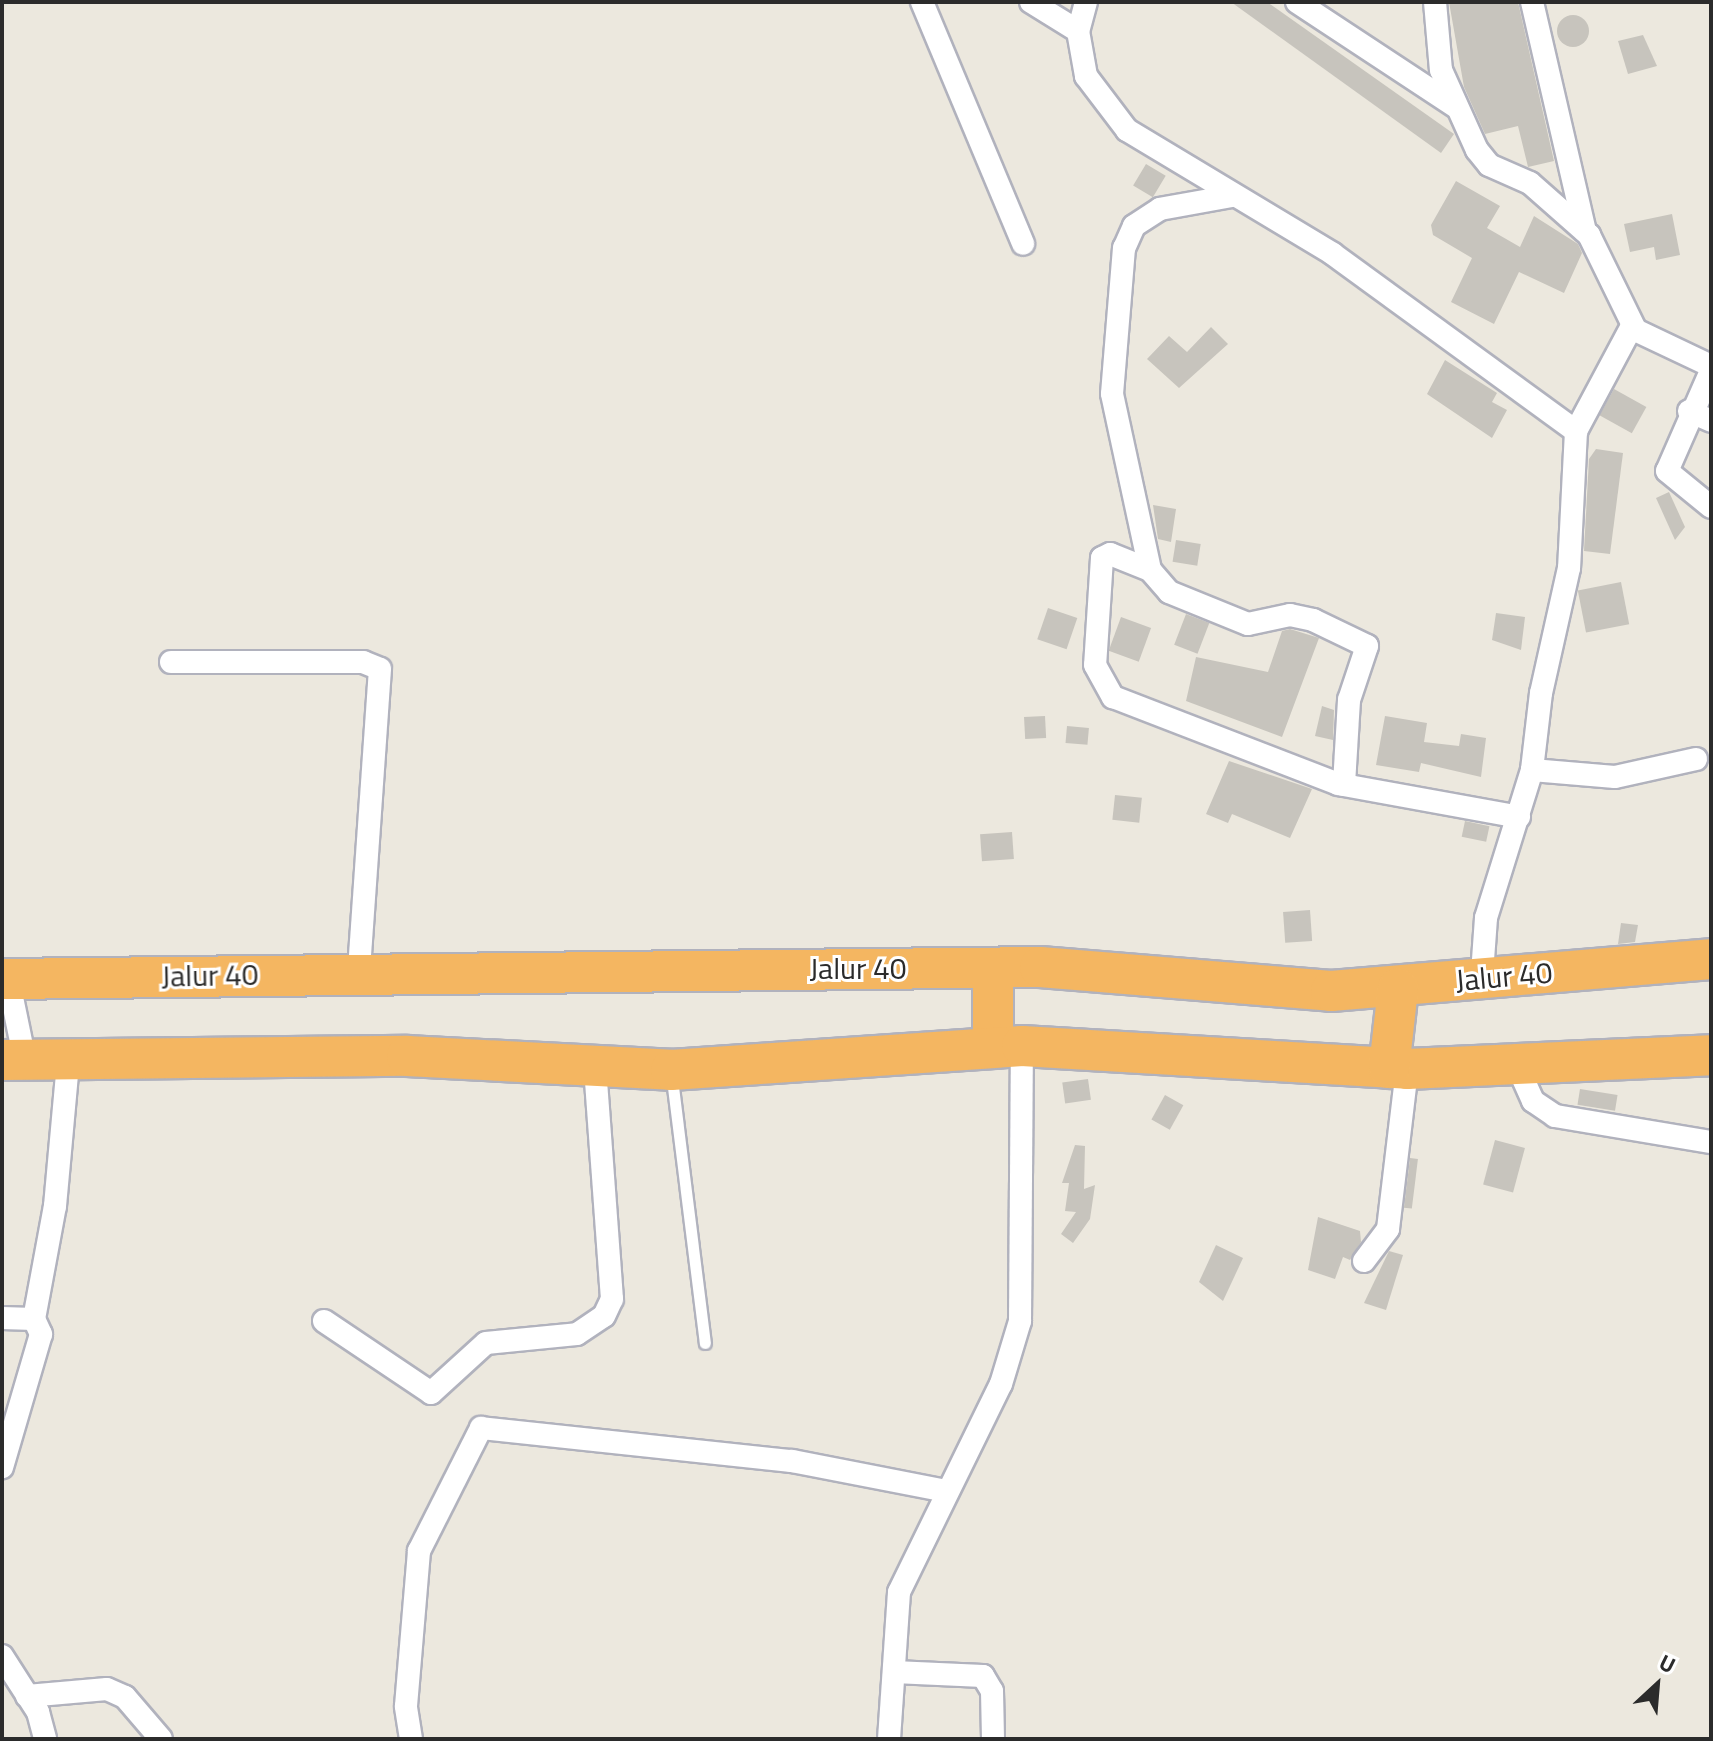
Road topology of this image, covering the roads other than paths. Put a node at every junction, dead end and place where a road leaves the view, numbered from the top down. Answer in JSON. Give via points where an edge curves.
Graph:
{"nodes":[{"id":1,"x":922,"y":2,"type":"edge"},
{"id":2,"x":1031,"y":2,"type":"edge"},
{"id":3,"x":1086,"y":2,"type":"edge"},
{"id":4,"x":1297,"y":2,"type":"edge"},
{"id":5,"x":1435,"y":2,"type":"edge"},
{"id":6,"x":1532,"y":2,"type":"edge"},
{"id":7,"x":1078,"y":31,"type":"junction"},
{"id":8,"x":1455,"y":106,"type":"junction"},
{"id":9,"x":1232,"y":196,"type":"junction"},
{"id":10,"x":1585,"y":231,"type":"junction"},
{"id":11,"x":1023,"y":244,"type":"dead end"},
{"id":12,"x":1635,"y":329,"type":"junction"},
{"id":13,"x":1711,"y":368,"type":"edge"},
{"id":14,"x":1689,"y":411,"type":"junction"},
{"id":15,"x":1711,"y":421,"type":"edge"},
{"id":16,"x":1576,"y":431,"type":"junction"},
{"id":17,"x":1711,"y":507,"type":"edge"},
{"id":18,"x":1150,"y":570,"type":"junction"},
{"id":19,"x":171,"y":662,"type":"dead end"},
{"id":20,"x":1696,"y":759,"type":"dead end"},
{"id":21,"x":1532,"y":770,"type":"junction"},
{"id":22,"x":1344,"y":785,"type":"junction"},
{"id":23,"x":1519,"y":817,"type":"junction"},
{"id":24,"x":1711,"y":959,"type":"edge"},
{"id":25,"x":993,"y":968,"type":"junction"},
{"id":26,"x":359,"y":972,"type":"junction"},
{"id":27,"x":1482,"y":974,"type":"junction"},
{"id":28,"x":6,"y":975,"type":"edge"},
{"id":29,"x":1398,"y":989,"type":"junction"},
{"id":30,"x":1008,"y":1046,"type":"junction"},
{"id":31,"x":1711,"y":1055,"type":"edge"},
{"id":32,"x":13,"y":1060,"type":"edge"},
{"id":33,"x":68,"y":1063,"type":"junction"},
{"id":34,"x":1516,"y":1063,"type":"junction"},
{"id":35,"x":595,"y":1068,"type":"junction"},
{"id":36,"x":1398,"y":1069,"type":"junction"},
{"id":37,"x":671,"y":1070,"type":"junction"},
{"id":38,"x":1711,"y":1142,"type":"edge"},
{"id":39,"x":1364,"y":1261,"type":"dead end"},
{"id":40,"x":2,"y":1318,"type":"edge"},
{"id":41,"x":34,"y":1319,"type":"junction"},
{"id":42,"x":324,"y":1321,"type":"dead end"},
{"id":43,"x":705,"y":1343,"type":"dead end"},
{"id":44,"x":2,"y":1467,"type":"edge"},
{"id":45,"x":947,"y":1491,"type":"junction"},
{"id":46,"x":2,"y":1656,"type":"edge"},
{"id":47,"x":894,"y":1672,"type":"junction"},
{"id":48,"x":27,"y":1696,"type":"junction"},
{"id":49,"x":45,"y":1739,"type":"edge"},
{"id":50,"x":161,"y":1739,"type":"edge"},
{"id":51,"x":411,"y":1739,"type":"edge"},
{"id":52,"x":889,"y":1739,"type":"edge"},
{"id":53,"x":993,"y":1739,"type":"edge"}],
"edges":[{"from":1,"to":11,"type":"street"},
{"from":2,"to":7,"type":"street"},
{"from":3,"to":7,"type":"street"},
{"from":4,"to":8,"type":"street"},
{"from":5,"to":8,"type":"street","via":[[1441,70]]},
{"from":6,"to":10,"type":"street"},
{"from":7,"to":9,"type":"street","via":[[1086,76],[1127,130]]},
{"from":8,"to":10,"type":"street","via":[[1489,165],[1530,183]]},
{"from":9,"to":16,"type":"street","via":[[1333,254]]},
{"from":9,"to":18,"type":"street","via":[[1160,209],[1134,226],[1124,248],[1112,394]]},
{"from":10,"to":12,"type":"street"},
{"from":12,"to":13,"type":"street"},
{"from":12,"to":16,"type":"street"},
{"from":13,"to":14,"type":"street"},
{"from":14,"to":15,"type":"street"},
{"from":14,"to":17,"type":"street","via":[[1667,471]]},
{"from":16,"to":21,"type":"street","via":[[1569,568],[1541,693]]},
{"from":18,"to":22,"type":"street","via":[[1169,592],[1248,624],[1290,615],[1367,646],[1349,700]]},
{"from":18,"to":22,"type":"street","via":[[1110,554],[1102,558],[1100,686],[1134,711]]},
{"from":19,"to":26,"type":"street","via":[[363,662],[380,669]]},
{"from":20,"to":21,"type":"street","via":[[1615,777]]},
{"from":21,"to":23,"type":"street"},
{"from":22,"to":23,"type":"street"},
{"from":23,"to":27,"type":"street","via":[[1486,918]]},
{"from":24,"to":27,"type":"highway","name":"Jalur 40"},
{"from":25,"to":26,"type":"highway","name":"Jalur 40"},
{"from":25,"to":29,"type":"highway","name":"Jalur 40","via":[[1267,989]]},
{"from":25,"to":30,"type":"highway"},
{"from":26,"to":28,"type":"highway","name":"Jalur 40"},
{"from":27,"to":29,"type":"highway","name":"Jalur 40"},
{"from":28,"to":32,"type":"street"},
{"from":29,"to":36,"type":"highway"},
{"from":30,"to":36,"type":"highway"},
{"from":30,"to":37,"type":"highway"},
{"from":30,"to":45,"type":"street","via":[[1020,1321],[1001,1384]]},
{"from":31,"to":34,"type":"highway"},
{"from":32,"to":33,"type":"highway"},
{"from":33,"to":35,"type":"highway","via":[[407,1056]]},
{"from":33,"to":41,"type":"street","via":[[55,1206]]},
{"from":34,"to":36,"type":"highway"},
{"from":34,"to":38,"type":"street","via":[[1533,1101],[1555,1116]]},
{"from":35,"to":37,"type":"highway"},
{"from":35,"to":42,"type":"street","via":[[612,1299],[604,1316],[577,1334],[486,1343],[431,1393]]},
{"from":36,"to":39,"type":"street","via":[[1388,1229]]},
{"from":37,"to":43,"type":"lane"},
{"from":40,"to":41,"type":"street"},
{"from":41,"to":44,"type":"street","via":[[41,1334]]},
{"from":45,"to":47,"type":"street","via":[[899,1592]]},
{"from":45,"to":51,"type":"street","via":[[792,1461],[481,1428],[419,1551],[406,1706]]},
{"from":46,"to":48,"type":"street"},
{"from":47,"to":52,"type":"street"},
{"from":47,"to":53,"type":"street","via":[[983,1676],[992,1691]]},
{"from":48,"to":49,"type":"street"},
{"from":48,"to":50,"type":"street","via":[[107,1689],[125,1697]]}]}
